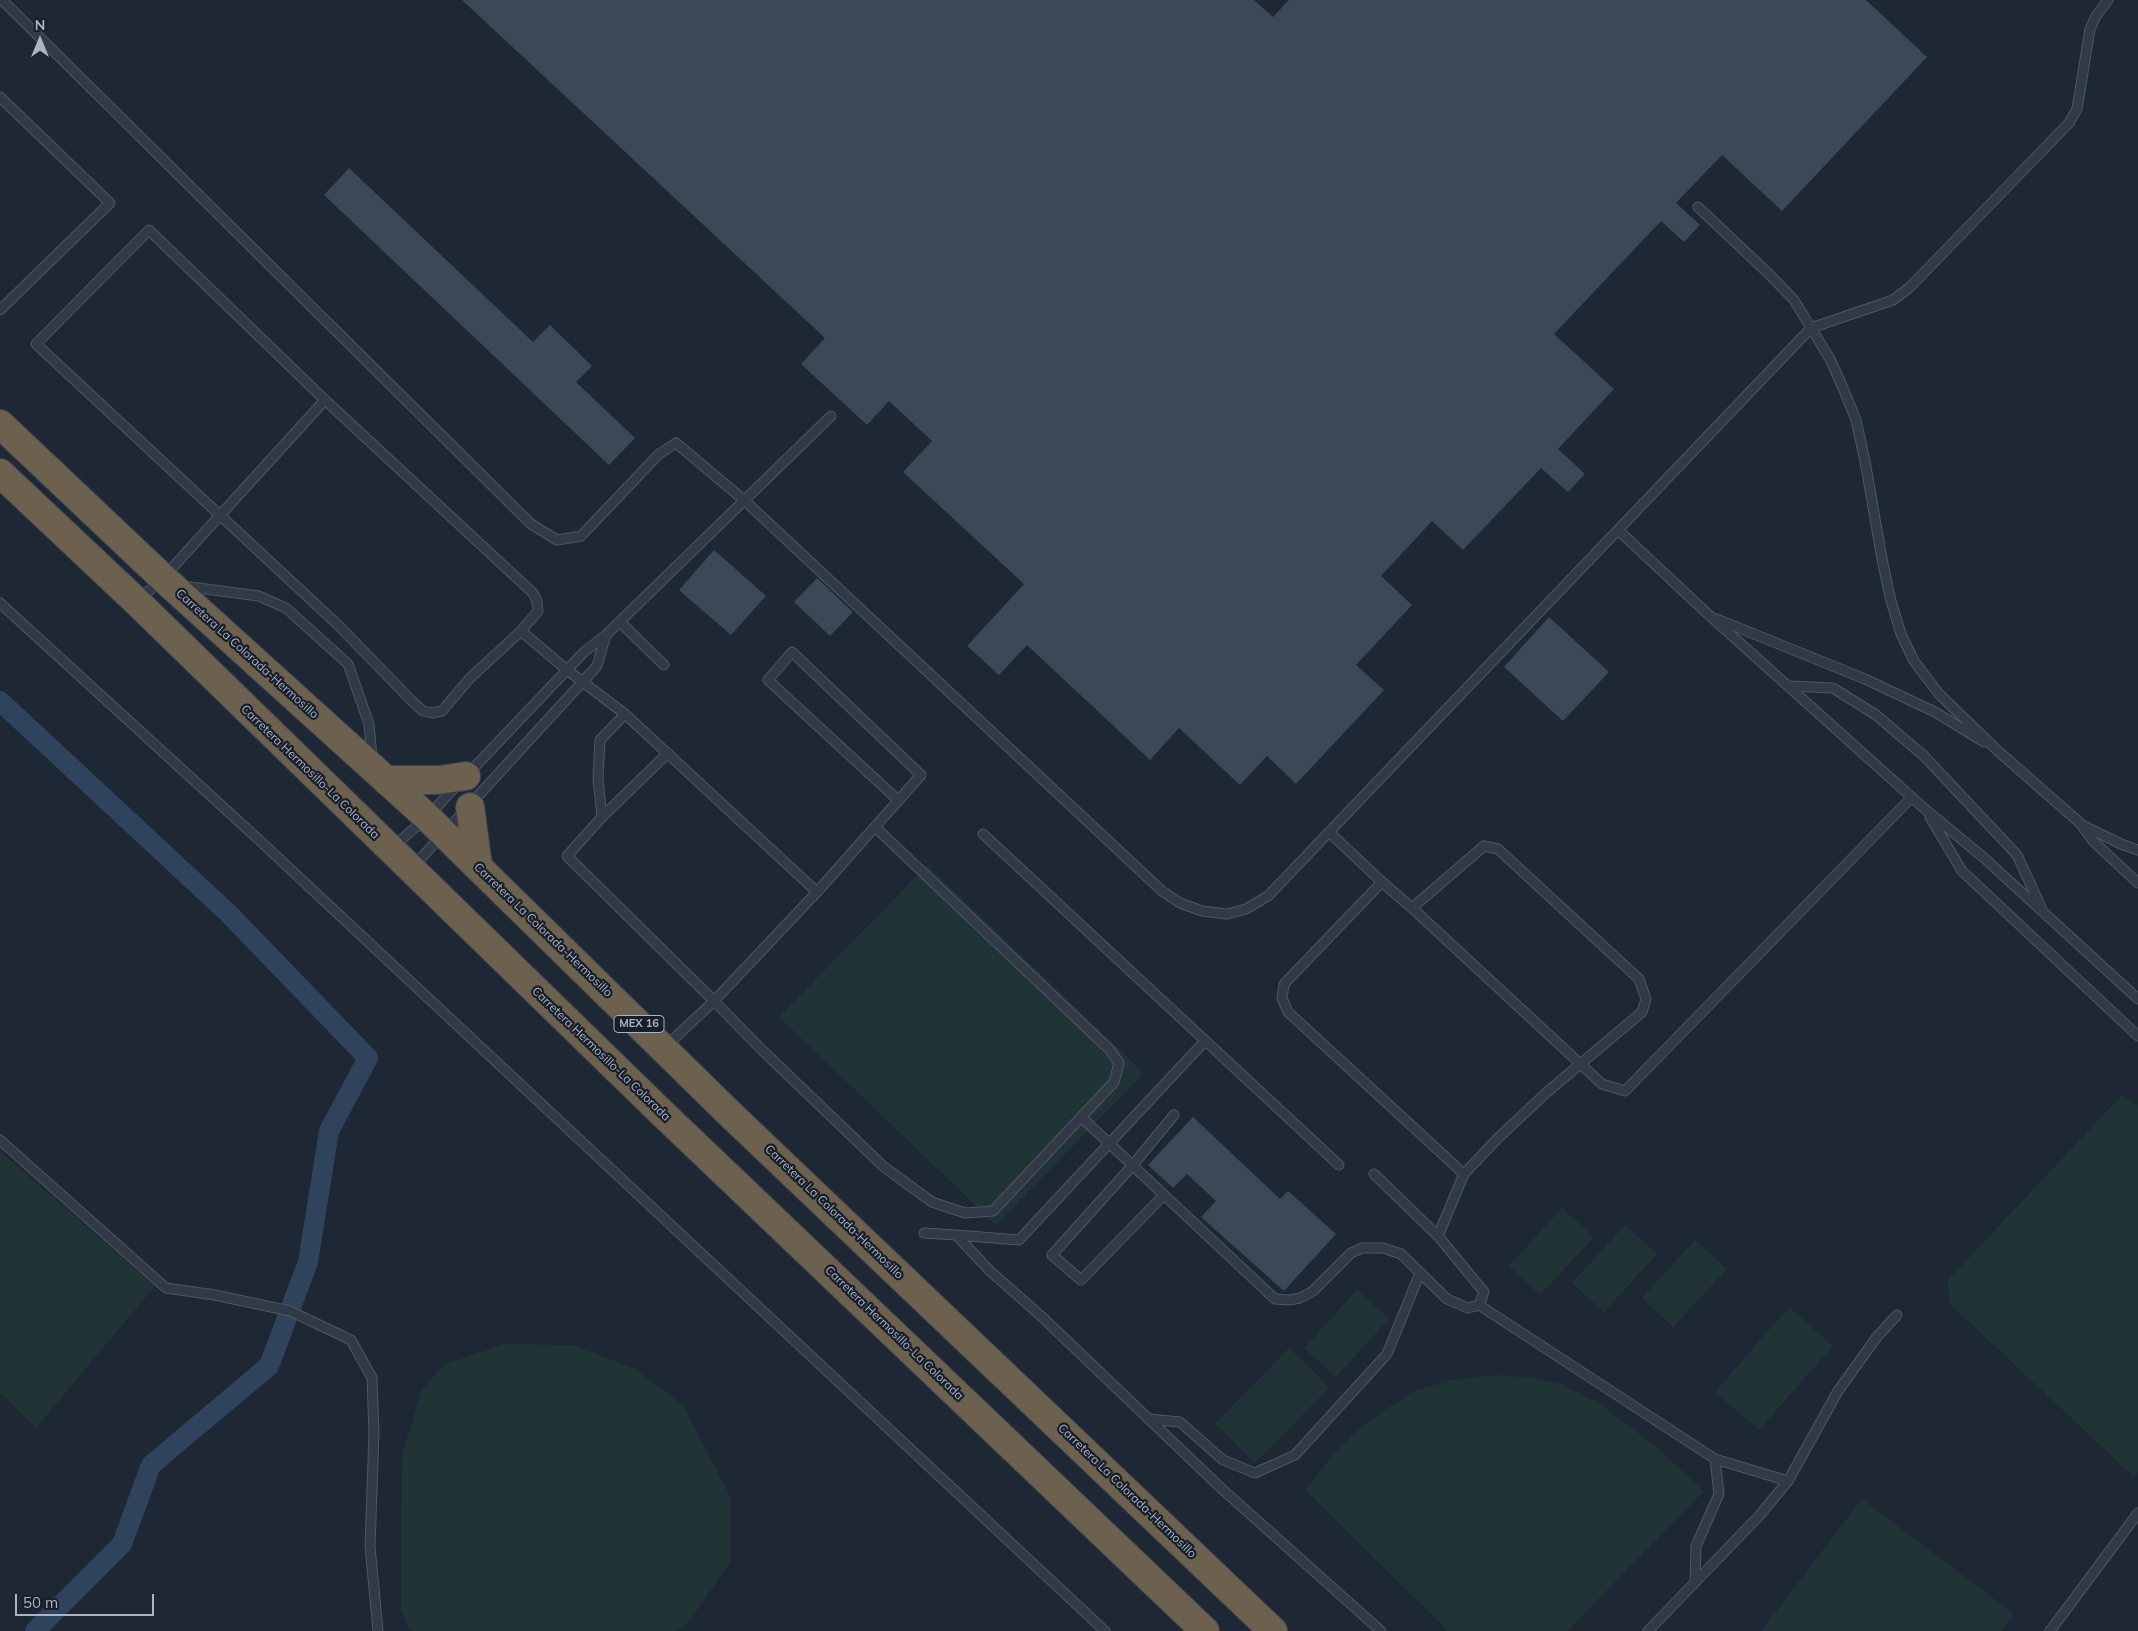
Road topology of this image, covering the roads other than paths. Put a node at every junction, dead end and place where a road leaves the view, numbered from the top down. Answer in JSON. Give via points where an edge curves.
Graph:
{"nodes":[{"id":1,"x":2,"y":0,"type":"edge"},
{"id":2,"x":2108,"y":0,"type":"edge"},
{"id":3,"x":0,"y":97,"type":"edge"},
{"id":4,"x":1698,"y":207,"type":"dead end"},
{"id":5,"x":0,"y":310,"type":"edge"},
{"id":6,"x":1812,"y":328,"type":"junction"},
{"id":7,"x":325,"y":400,"type":"junction"},
{"id":8,"x":831,"y":416,"type":"dead end"},
{"id":9,"x":0,"y":424,"type":"edge"},
{"id":10,"x":0,"y":473,"type":"edge"},
{"id":11,"x":745,"y":500,"type":"junction"},
{"id":12,"x":220,"y":515,"type":"junction"},
{"id":13,"x":1618,"y":530,"type":"junction"},
{"id":14,"x":166,"y":581,"type":"junction"},
{"id":15,"x":137,"y":602,"type":"junction"},
{"id":16,"x":0,"y":603,"type":"edge"},
{"id":17,"x":1710,"y":616,"type":"junction"},
{"id":18,"x":620,"y":622,"type":"junction"},
{"id":19,"x":521,"y":631,"type":"junction"},
{"id":20,"x":606,"y":635,"type":"junction"},
{"id":21,"x":664,"y":666,"type":"dead end"},
{"id":22,"x":567,"y":670,"type":"junction"},
{"id":23,"x":583,"y":681,"type":"junction"},
{"id":24,"x":1788,"y":686,"type":"junction"},
{"id":25,"x":625,"y":714,"type":"junction"},
{"id":26,"x":1998,"y":751,"type":"junction"},
{"id":27,"x":668,"y":753,"type":"junction"},
{"id":28,"x":379,"y":774,"type":"junction"},
{"id":29,"x":466,"y":776,"type":"junction"},
{"id":30,"x":1912,"y":798,"type":"junction"},
{"id":31,"x":898,"y":800,"type":"junction"},
{"id":32,"x":470,"y":807,"type":"junction"},
{"id":33,"x":1926,"y":810,"type":"junction"},
{"id":34,"x":602,"y":817,"type":"junction"},
{"id":35,"x":2080,"y":823,"type":"junction"},
{"id":36,"x":436,"y":826,"type":"junction"},
{"id":37,"x":875,"y":827,"type":"junction"},
{"id":38,"x":1329,"y":832,"type":"junction"},
{"id":39,"x":983,"y":834,"type":"dead end"},
{"id":40,"x":390,"y":850,"type":"junction"},
{"id":41,"x":2138,"y":850,"type":"edge"},
{"id":42,"x":478,"y":866,"type":"junction"},
{"id":43,"x":410,"y":870,"type":"junction"},
{"id":44,"x":1382,"y":882,"type":"junction"},
{"id":45,"x":2138,"y":883,"type":"edge"},
{"id":46,"x":817,"y":892,"type":"junction"},
{"id":47,"x":1412,"y":908,"type":"junction"},
{"id":48,"x":2044,"y":912,"type":"junction"},
{"id":49,"x":2138,"y":999,"type":"edge"},
{"id":50,"x":714,"y":1001,"type":"junction"},
{"id":51,"x":2138,"y":1036,"type":"edge"},
{"id":52,"x":1205,"y":1041,"type":"junction"},
{"id":53,"x":664,"y":1048,"type":"junction"},
{"id":54,"x":1580,"y":1062,"type":"junction"},
{"id":55,"x":1174,"y":1115,"type":"dead end"},
{"id":56,"x":1081,"y":1117,"type":"junction"},
{"id":57,"x":0,"y":1140,"type":"edge"},
{"id":58,"x":1110,"y":1145,"type":"junction"},
{"id":59,"x":1339,"y":1165,"type":"dead end"},
{"id":60,"x":1132,"y":1166,"type":"junction"},
{"id":61,"x":1374,"y":1174,"type":"dead end"},
{"id":62,"x":1464,"y":1174,"type":"junction"},
{"id":63,"x":1164,"y":1195,"type":"junction"},
{"id":64,"x":924,"y":1233,"type":"dead end"},
{"id":65,"x":956,"y":1235,"type":"junction"},
{"id":66,"x":1438,"y":1236,"type":"junction"},
{"id":67,"x":1420,"y":1273,"type":"junction"},
{"id":68,"x":1479,"y":1305,"type":"junction"},
{"id":69,"x":1897,"y":1315,"type":"dead end"},
{"id":70,"x":1149,"y":1418,"type":"junction"},
{"id":71,"x":1715,"y":1459,"type":"junction"},
{"id":72,"x":1788,"y":1481,"type":"junction"},
{"id":73,"x":2138,"y":1513,"type":"edge"},
{"id":74,"x":1695,"y":1582,"type":"junction"},
{"id":75,"x":378,"y":1631,"type":"edge"},
{"id":76,"x":1106,"y":1631,"type":"edge"},
{"id":77,"x":1206,"y":1631,"type":"edge"},
{"id":78,"x":1273,"y":1631,"type":"edge"},
{"id":79,"x":1381,"y":1631,"type":"edge"},
{"id":80,"x":1648,"y":1631,"type":"edge"},
{"id":81,"x":2050,"y":1631,"type":"edge"}],
"edges":[{"from":1,"to":11,"type":"lane","via":[[531,524],[557,540],[581,536],[659,454],[676,442]]},
{"from":2,"to":6,"type":"lane","via":[[2090,29],[2077,109],[2069,123],[1909,288],[1892,300]]},
{"from":3,"to":5,"type":"lane","via":[[110,203]]},
{"from":4,"to":6,"type":"lane","via":[[1794,300]]},
{"from":6,"to":13,"type":"lane"},
{"from":6,"to":26,"type":"lane","via":[[1833,366],[1856,420],[1882,559],[1901,634],[1914,662],[1939,694]]},
{"from":7,"to":12,"type":"lane"},
{"from":7,"to":12,"type":"lane","via":[[149,230],[36,344]]},
{"from":7,"to":19,"type":"lane","via":[[533,593],[538,611]]},
{"from":8,"to":11,"type":"lane"},
{"from":9,"to":14,"type":"highway","name":"Carretera La Colorada-Hermosillo","number":"MEX 16"},
{"from":10,"to":15,"type":"highway","name":"Carretera Hermosillo-La Colorada"},
{"from":11,"to":18,"type":"lane"},
{"from":11,"to":38,"type":"lane","via":[[1162,891],[1180,903],[1202,911],[1227,914],[1246,909],[1268,896]]},
{"from":12,"to":14,"type":"lane"},
{"from":12,"to":19,"type":"lane","via":[[423,710],[432,713],[442,711],[470,678]]},
{"from":13,"to":17,"type":"lane"},
{"from":13,"to":38,"type":"lane"},
{"from":14,"to":15,"type":"lane"},
{"from":14,"to":28,"type":"highway","name":"Carretera La Colorada-Hermosillo","number":"MEX 16"},
{"from":14,"to":28,"type":"lane","via":[[259,596],[286,608],[348,664],[369,724]]},
{"from":15,"to":40,"type":"highway","name":"Carretera Hermosillo-La Colorada"},
{"from":16,"to":76,"type":"lane","via":[[258,839]]},
{"from":17,"to":24,"type":"lane"},
{"from":17,"to":26,"type":"lane","via":[[1865,679],[1935,712]]},
{"from":18,"to":20,"type":"lane"},
{"from":18,"to":21,"type":"lane"},
{"from":19,"to":22,"type":"lane"},
{"from":20,"to":22,"type":"lane"},
{"from":20,"to":23,"type":"lane","via":[[596,666]]},
{"from":22,"to":23,"type":"lane"},
{"from":22,"to":29,"type":"lane"},
{"from":23,"to":25,"type":"lane"},
{"from":23,"to":32,"type":"lane"},
{"from":24,"to":30,"type":"lane"},
{"from":24,"to":48,"type":"lane","via":[[1833,688],[1876,715],[1924,756],[2017,854]]},
{"from":25,"to":27,"type":"lane"},
{"from":25,"to":34,"type":"lane","via":[[600,740],[598,779]]},
{"from":26,"to":35,"type":"lane"},
{"from":27,"to":34,"type":"lane"},
{"from":27,"to":46,"type":"lane"},
{"from":28,"to":29,"type":"highway","via":[[439,780]]},
{"from":28,"to":36,"type":"highway","name":"Carretera La Colorada-Hermosillo","number":"MEX 16"},
{"from":29,"to":36,"type":"lane"},
{"from":30,"to":33,"type":"lane"},
{"from":30,"to":54,"type":"lane","via":[[1626,1091],[1602,1084]]},
{"from":31,"to":31,"type":"lane","via":[[921,775],[792,652],[768,680]]},
{"from":31,"to":37,"type":"lane"},
{"from":32,"to":36,"type":"lane"},
{"from":32,"to":42,"type":"highway"},
{"from":33,"to":48,"type":"lane"},
{"from":33,"to":51,"type":"lane","via":[[1962,870]]},
{"from":34,"to":50,"type":"lane","via":[[567,856]]},
{"from":35,"to":41,"type":"lane"},
{"from":35,"to":45,"type":"lane","via":[[2092,841]]},
{"from":36,"to":40,"type":"lane"},
{"from":36,"to":42,"type":"highway","name":"Carretera La Colorada-Hermosillo","number":"MEX 16"},
{"from":36,"to":43,"type":"lane"},
{"from":37,"to":46,"type":"lane"},
{"from":37,"to":56,"type":"lane","via":[[1110,1050],[1119,1063],[1114,1082]]},
{"from":38,"to":44,"type":"lane"},
{"from":39,"to":52,"type":"lane"},
{"from":40,"to":43,"type":"highway","name":"Carretera Hermosillo-La Colorada"},
{"from":42,"to":53,"type":"highway","name":"Carretera La Colorada-Hermosillo","number":"MEX 16"},
{"from":43,"to":77,"type":"highway","name":"Carretera Hermosillo-La Colorada"},
{"from":44,"to":47,"type":"lane"},
{"from":44,"to":62,"type":"lane","via":[[1284,984],[1282,998],[1288,1012]]},
{"from":46,"to":50,"type":"lane"},
{"from":47,"to":54,"type":"lane"},
{"from":47,"to":54,"type":"lane","via":[[1484,846],[1498,849],[1638,979],[1646,1000],[1642,1012]]},
{"from":48,"to":49,"type":"lane"},
{"from":50,"to":53,"type":"lane"},
{"from":50,"to":56,"type":"lane","via":[[884,1167],[932,1202],[965,1213],[992,1211]]},
{"from":52,"to":58,"type":"lane"},
{"from":52,"to":59,"type":"lane"},
{"from":53,"to":78,"type":"highway","name":"Carretera La Colorada-Hermosillo","number":"MEX 16"},
{"from":54,"to":62,"type":"lane"},
{"from":55,"to":60,"type":"lane"},
{"from":56,"to":58,"type":"lane"},
{"from":57,"to":75,"type":"lane","via":[[166,1288],[290,1311],[351,1340],[372,1378],[374,1433],[370,1546]]},
{"from":58,"to":60,"type":"lane"},
{"from":58,"to":65,"type":"lane","via":[[1019,1240]]},
{"from":60,"to":63,"type":"lane"},
{"from":60,"to":63,"type":"lane","via":[[1052,1255],[1081,1280]]},
{"from":61,"to":66,"type":"lane"},
{"from":62,"to":66,"type":"lane"},
{"from":63,"to":67,"type":"lane","via":[[1275,1299],[1300,1298],[1314,1291],[1351,1253],[1362,1248],[1383,1248],[1401,1254]]},
{"from":64,"to":65,"type":"lane"},
{"from":65,"to":70,"type":"lane"},
{"from":66,"to":68,"type":"lane","via":[[1484,1292]]},
{"from":67,"to":68,"type":"lane","via":[[1447,1299],[1468,1308]]},
{"from":67,"to":70,"type":"lane","via":[[1387,1354],[1294,1455],[1255,1473],[1223,1460],[1180,1422]]},
{"from":68,"to":71,"type":"lane"},
{"from":69,"to":72,"type":"lane","via":[[1838,1391]]},
{"from":70,"to":79,"type":"lane"},
{"from":71,"to":72,"type":"lane"},
{"from":71,"to":74,"type":"lane","via":[[1719,1494],[1696,1546]]},
{"from":72,"to":74,"type":"lane"},
{"from":73,"to":81,"type":"lane"},
{"from":74,"to":80,"type":"lane"}]}
